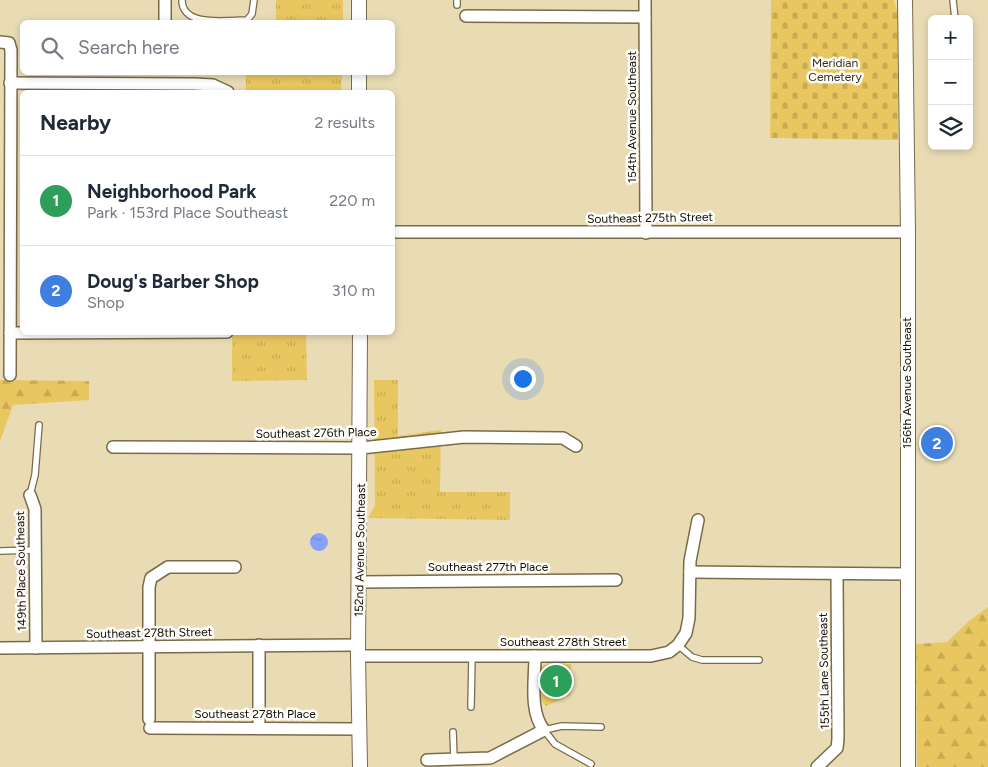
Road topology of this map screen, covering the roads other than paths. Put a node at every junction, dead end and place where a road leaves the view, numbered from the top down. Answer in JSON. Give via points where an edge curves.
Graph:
{"nodes":[{"id":1,"x":165,"y":0,"type":"edge"},
{"id":2,"x":182,"y":0,"type":"edge"},
{"id":3,"x":254,"y":0,"type":"edge"},
{"id":4,"x":359,"y":0,"type":"edge"},
{"id":5,"x":645,"y":0,"type":"edge"},
{"id":6,"x":905,"y":0,"type":"edge"},
{"id":7,"x":953,"y":0,"type":"edge"},
{"id":8,"x":955,"y":15,"type":"edge"},
{"id":9,"x":466,"y":16,"type":"dead end"},
{"id":10,"x":645,"y":17,"type":"junction"},
{"id":11,"x":164,"y":20,"type":"edge"},
{"id":12,"x":359,"y":20,"type":"edge"},
{"id":13,"x":5,"y":42,"type":"edge"},
{"id":14,"x":359,"y":75,"type":"edge"},
{"id":15,"x":10,"y":83,"type":"junction"},
{"id":16,"x":85,"y":88,"type":"edge"},
{"id":17,"x":224,"y":90,"type":"edge"},
{"id":18,"x":359,"y":90,"type":"edge"},
{"id":19,"x":395,"y":232,"type":"edge"},
{"id":20,"x":908,"y":232,"type":"junction"},
{"id":21,"x":646,"y":233,"type":"junction"},
{"id":22,"x":5,"y":317,"type":"edge"},
{"id":23,"x":10,"y":333,"type":"junction"},
{"id":24,"x":20,"y":333,"type":"edge"},
{"id":25,"x":360,"y":335,"type":"edge"},
{"id":26,"x":10,"y":375,"type":"dead end"},
{"id":27,"x":40,"y":425,"type":"dead end"},
{"id":28,"x":576,"y":446,"type":"dead end"},
{"id":29,"x":113,"y":447,"type":"dead end"},
{"id":30,"x":361,"y":448,"type":"junction"},
{"id":31,"x":30,"y":494,"type":"joint"},
{"id":32,"x":698,"y":520,"type":"dead end"},
{"id":33,"x":36,"y":550,"type":"junction"},
{"id":34,"x":0,"y":551,"type":"edge"},
{"id":35,"x":235,"y":567,"type":"dead end"},
{"id":36,"x":690,"y":572,"type":"junction"},
{"id":37,"x":837,"y":574,"type":"junction"},
{"id":38,"x":908,"y":574,"type":"junction"},
{"id":39,"x":616,"y":580,"type":"dead end"},
{"id":40,"x":360,"y":582,"type":"junction"},
{"id":41,"x":678,"y":644,"type":"junction"},
{"id":42,"x":148,"y":646,"type":"junction"},
{"id":43,"x":259,"y":646,"type":"junction"},
{"id":44,"x":0,"y":648,"type":"edge"},
{"id":45,"x":36,"y":648,"type":"junction"},
{"id":46,"x":358,"y":650,"type":"junction"},
{"id":47,"x":472,"y":656,"type":"junction"},
{"id":48,"x":535,"y":656,"type":"junction"},
{"id":49,"x":759,"y":660,"type":"dead end"},
{"id":50,"x":471,"y":707,"type":"dead end"},
{"id":51,"x":259,"y":722,"type":"dead end"},
{"id":52,"x":601,"y":727,"type":"dead end"},
{"id":53,"x":360,"y":729,"type":"junction"},
{"id":54,"x":544,"y":730,"type":"junction"},
{"id":55,"x":453,"y":732,"type":"dead end"},
{"id":56,"x":454,"y":759,"type":"junction"},
{"id":57,"x":426,"y":760,"type":"dead end"},
{"id":58,"x":591,"y":764,"type":"dead end"},
{"id":59,"x":823,"y":765,"type":"edge"},
{"id":60,"x":360,"y":767,"type":"edge"},
{"id":61,"x":908,"y":767,"type":"edge"}],
"edges":[{"from":1,"to":11,"type":"street"},
{"from":2,"to":3,"type":"lane","via":[[184,10],[190,16],[204,20],[247,20],[252,14]]},
{"from":4,"to":12,"type":"street"},
{"from":5,"to":10,"type":"street","name":"154th Avenue Southeast"},
{"from":6,"to":20,"type":"street","name":"156th Avenue Southeast"},
{"from":7,"to":8,"type":"lane"},
{"from":9,"to":10,"type":"street"},
{"from":10,"to":21,"type":"street","name":"154th Avenue Southeast"},
{"from":13,"to":15,"type":"street"},
{"from":14,"to":18,"type":"street"},
{"from":15,"to":16,"type":"street"},
{"from":15,"to":22,"type":"street"},
{"from":16,"to":17,"type":"street","via":[[213,85]]},
{"from":19,"to":21,"type":"street","name":"Southeast 275th Street"},
{"from":20,"to":21,"type":"street","name":"Southeast 275th Street"},
{"from":20,"to":38,"type":"street","name":"156th Avenue Southeast"},
{"from":22,"to":23,"type":"street"},
{"from":23,"to":24,"type":"street"},
{"from":23,"to":26,"type":"street"},
{"from":25,"to":30,"type":"street","name":"152nd Avenue Southeast"},
{"from":27,"to":31,"type":"lane"},
{"from":28,"to":30,"type":"street","name":"Southeast 276th Place","via":[[564,438],[464,437]]},
{"from":29,"to":30,"type":"street","name":"Southeast 276th Place"},
{"from":30,"to":40,"type":"street","name":"152nd Avenue Southeast"},
{"from":31,"to":33,"type":"street","name":"149th Place Southeast","via":[[35,509]]},
{"from":32,"to":36,"type":"street"},
{"from":33,"to":34,"type":"lane"},
{"from":33,"to":45,"type":"street","name":"149th Place Southeast"},
{"from":35,"to":42,"type":"street","via":[[168,567],[156,573],[149,587]]},
{"from":36,"to":37,"type":"street"},
{"from":36,"to":41,"type":"street","via":[[688,623],[686,634]]},
{"from":37,"to":38,"type":"street"},
{"from":37,"to":59,"type":"street","name":"155th Lane Southeast","via":[[838,739],[837,748]]},
{"from":38,"to":61,"type":"street","name":"156th Avenue Southeast"},
{"from":39,"to":40,"type":"street","name":"Southeast 277th Place"},
{"from":40,"to":46,"type":"street","name":"152nd Avenue Southeast"},
{"from":41,"to":48,"type":"street","name":"Southeast 278th Street","via":[[669,652],[651,656]]},
{"from":41,"to":49,"type":"lane","via":[[692,657],[702,660]]},
{"from":42,"to":43,"type":"street","name":"Southeast 278th Street"},
{"from":42,"to":45,"type":"street","name":"Southeast 278th Street"},
{"from":42,"to":53,"type":"street","name":"Southeast 278th Place","via":[[150,723]]},
{"from":43,"to":46,"type":"street","name":"Southeast 278th Street"},
{"from":43,"to":51,"type":"street"},
{"from":44,"to":45,"type":"street","name":"Southeast 278th Street"},
{"from":46,"to":47,"type":"street","name":"Southeast 278th Street"},
{"from":46,"to":53,"type":"street","name":"152nd Avenue Southeast"},
{"from":47,"to":48,"type":"street","name":"Southeast 278th Street"},
{"from":47,"to":50,"type":"lane"},
{"from":48,"to":54,"type":"street","via":[[536,713]]},
{"from":52,"to":54,"type":"lane","via":[[562,726]]},
{"from":53,"to":60,"type":"street","name":"152nd Avenue Southeast"},
{"from":54,"to":56,"type":"street","via":[[490,758]]},
{"from":54,"to":58,"type":"lane","via":[[556,744]]},
{"from":55,"to":56,"type":"lane"},
{"from":56,"to":57,"type":"street"}]}
